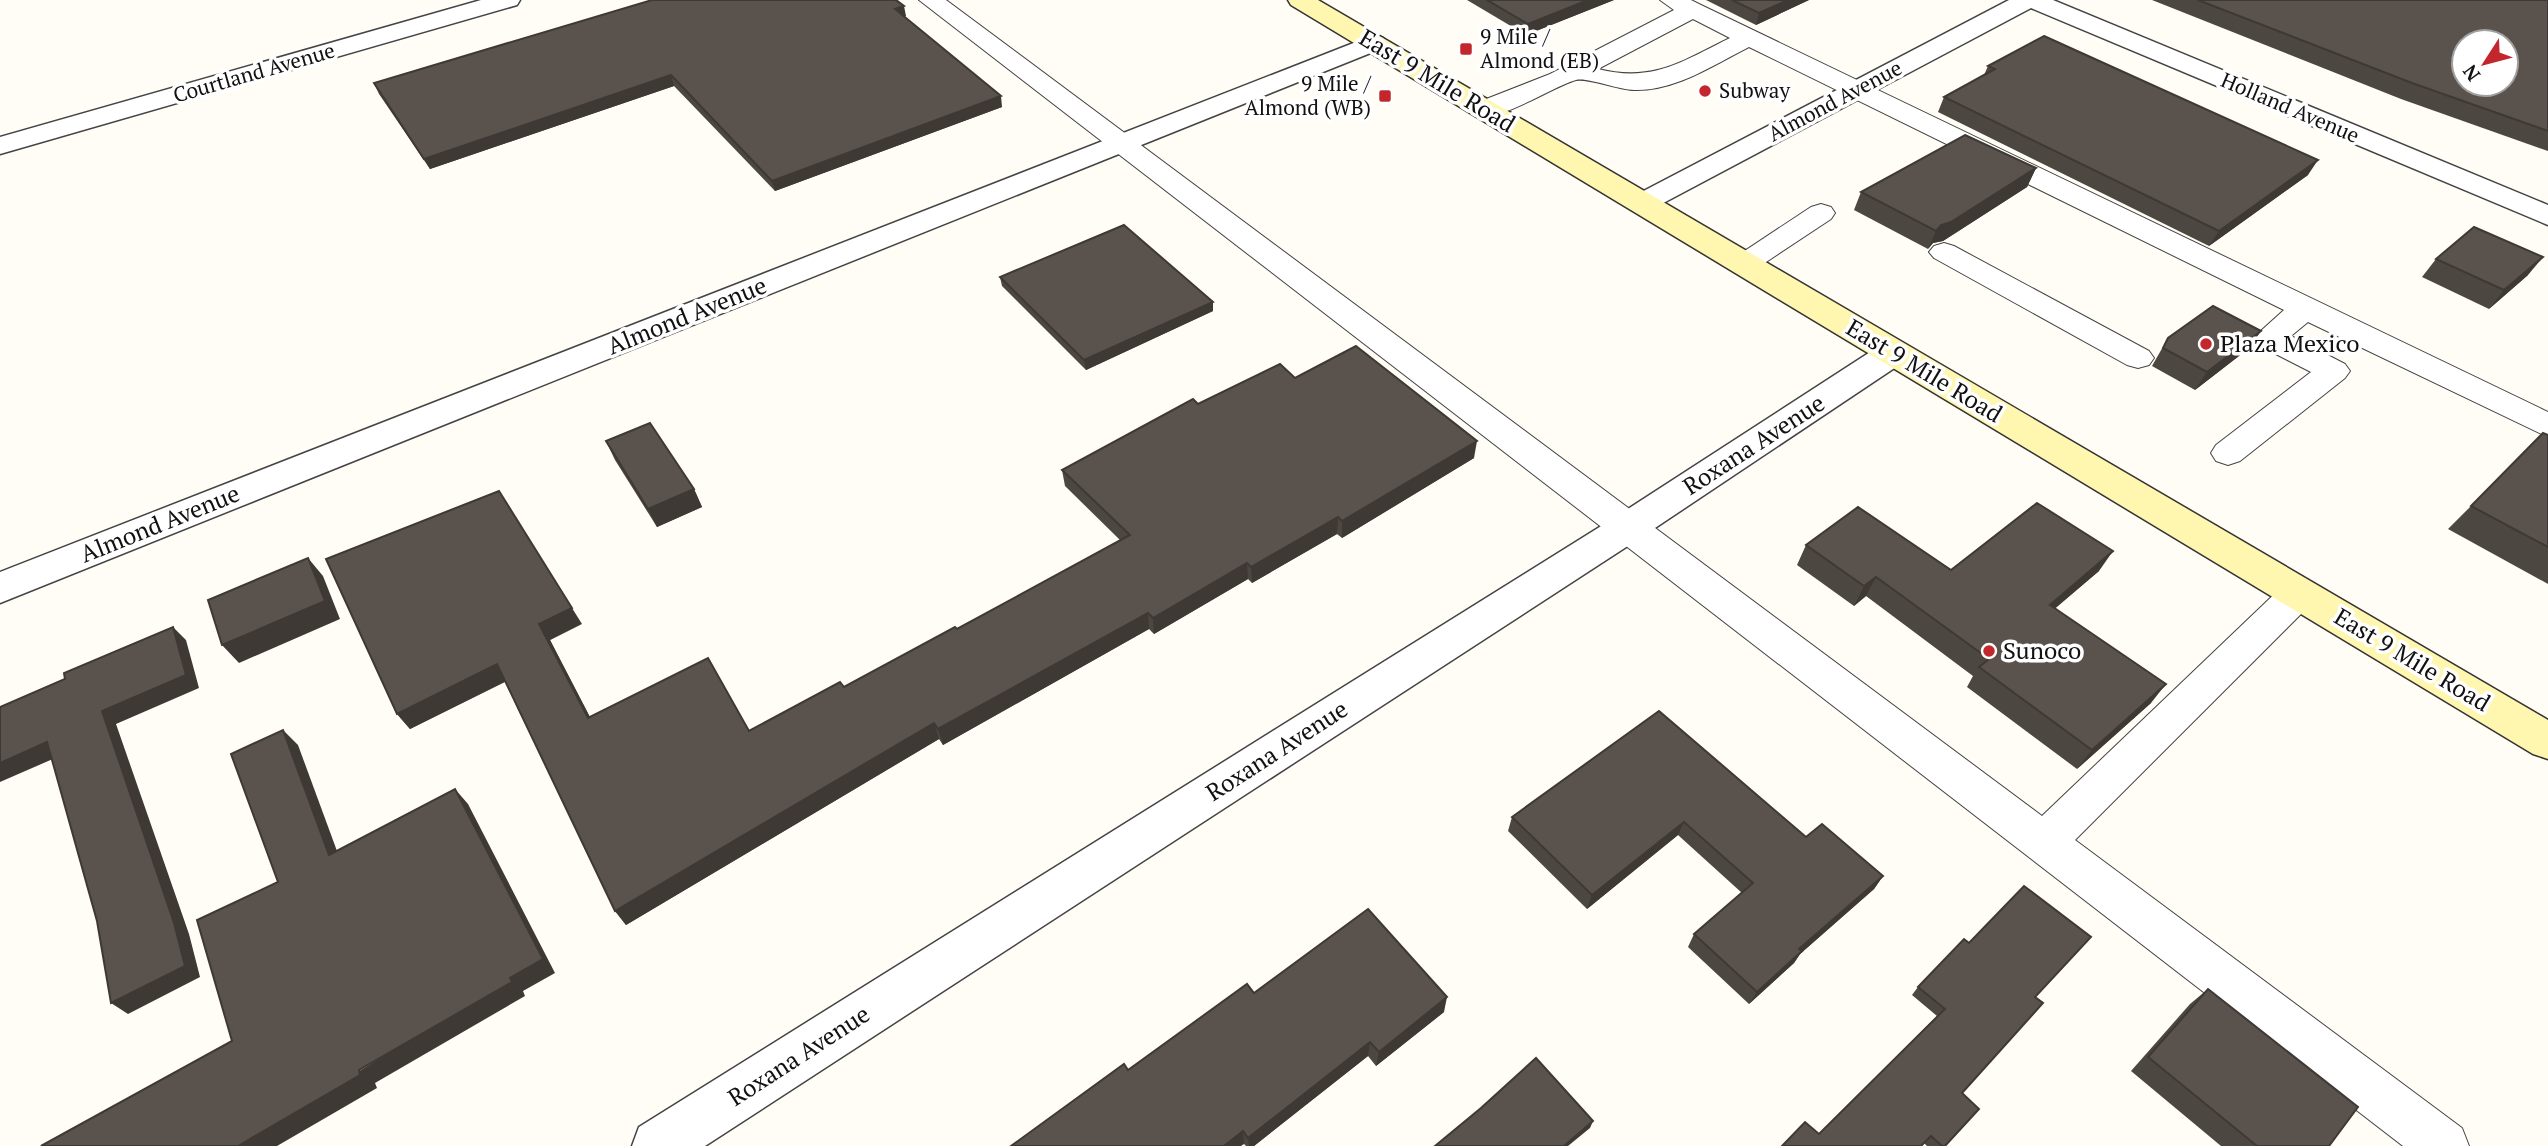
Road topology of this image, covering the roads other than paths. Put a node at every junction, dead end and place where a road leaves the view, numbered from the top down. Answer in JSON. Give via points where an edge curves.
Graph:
{"nodes":[{"id":1,"x":508,"y":0,"type":"edge"},
{"id":2,"x":930,"y":0,"type":"edge"},
{"id":3,"x":1300,"y":0,"type":"edge"},
{"id":4,"x":2030,"y":0,"type":"edge"},
{"id":5,"x":1683,"y":5,"type":"edge"},
{"id":6,"x":1749,"y":38,"type":"junction"},
{"id":7,"x":1374,"y":43,"type":"junction"},
{"id":8,"x":1575,"y":70,"type":"junction"},
{"id":9,"x":1855,"y":90,"type":"junction"},
{"id":10,"x":1485,"y":109,"type":"junction"},
{"id":11,"x":1118,"y":145,"type":"junction"},
{"id":12,"x":0,"y":146,"type":"edge"},
{"id":13,"x":1642,"y":203,"type":"junction"},
{"id":14,"x":1821,"y":213,"type":"dead end"},
{"id":15,"x":2548,"y":216,"type":"edge"},
{"id":16,"x":1944,"y":252,"type":"edge"},
{"id":17,"x":1744,"y":264,"type":"junction"},
{"id":18,"x":2306,"y":308,"type":"junction"},
{"id":19,"x":1894,"y":353,"type":"junction"},
{"id":20,"x":2138,"y":358,"type":"dead end"},
{"id":21,"x":2548,"y":426,"type":"edge"},
{"id":22,"x":2228,"y":453,"type":"dead end"},
{"id":23,"x":1628,"y":528,"type":"junction"},
{"id":24,"x":0,"y":588,"type":"edge"},
{"id":25,"x":2299,"y":593,"type":"junction"},
{"id":26,"x":2548,"y":741,"type":"edge"},
{"id":27,"x":2043,"y":843,"type":"junction"},
{"id":28,"x":658,"y":1146,"type":"edge"},
{"id":29,"x":2444,"y":1146,"type":"edge"}],
"edges":[{"from":1,"to":12,"type":"street","name":"Courtland Avenue"},
{"from":2,"to":11,"type":"lane"},
{"from":3,"to":7,"type":"main road","name":"East 9 Mile Road"},
{"from":4,"to":9,"type":"street","name":"Almond Avenue"},
{"from":4,"to":15,"type":"street","name":"Holland Avenue"},
{"from":5,"to":6,"type":"lane"},
{"from":5,"to":8,"type":"lane"},
{"from":6,"to":8,"type":"lane","via":[[1646,82]]},
{"from":6,"to":9,"type":"lane"},
{"from":7,"to":10,"type":"main road","name":"East 9 Mile Road"},
{"from":7,"to":11,"type":"street","name":"Almond Avenue"},
{"from":8,"to":10,"type":"lane"},
{"from":9,"to":13,"type":"street","name":"Almond Avenue"},
{"from":9,"to":18,"type":"lane","via":[[2181,255]]},
{"from":10,"to":13,"type":"main road","name":"East 9 Mile Road"},
{"from":11,"to":23,"type":"lane"},
{"from":11,"to":24,"type":"street","name":"Almond Avenue"},
{"from":13,"to":17,"type":"main road","name":"East 9 Mile Road"},
{"from":14,"to":17,"type":"lane"},
{"from":16,"to":20,"type":"lane"},
{"from":17,"to":19,"type":"main road","name":"East 9 Mile Road"},
{"from":18,"to":21,"type":"lane"},
{"from":18,"to":22,"type":"lane","via":[[2269,338],[2334,371]]},
{"from":19,"to":23,"type":"street","name":"Roxana Avenue"},
{"from":19,"to":25,"type":"main road","name":"East 9 Mile Road"},
{"from":23,"to":27,"type":"lane"},
{"from":23,"to":28,"type":"street","name":"Roxana Avenue"},
{"from":25,"to":26,"type":"main road","name":"East 9 Mile Road"},
{"from":25,"to":27,"type":"lane"},
{"from":27,"to":29,"type":"lane"}]}
